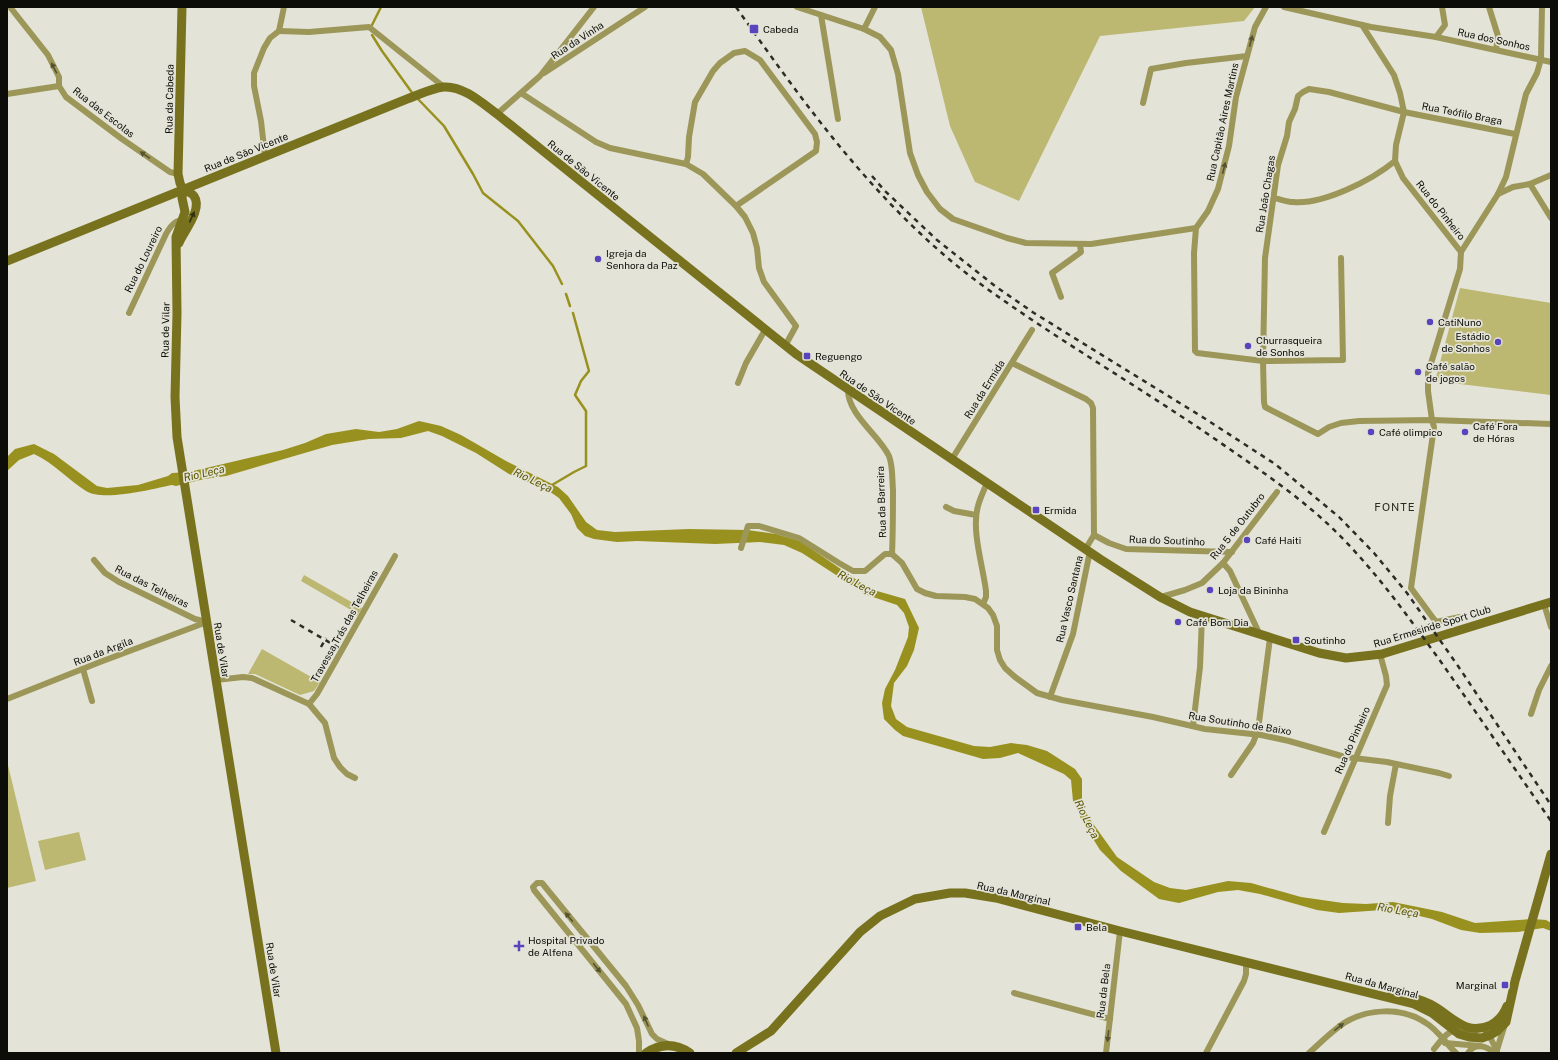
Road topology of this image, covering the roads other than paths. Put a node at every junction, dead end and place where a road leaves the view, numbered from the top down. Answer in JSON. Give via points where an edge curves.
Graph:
{"nodes":[{"id":1,"x":10,"y":7,"type":"edge"},
{"id":2,"x":182,"y":7,"type":"edge"},
{"id":3,"x":284,"y":7,"type":"edge"},
{"id":4,"x":594,"y":7,"type":"edge"},
{"id":5,"x":645,"y":7,"type":"edge"},
{"id":6,"x":797,"y":7,"type":"edge"},
{"id":7,"x":876,"y":7,"type":"edge"},
{"id":8,"x":1266,"y":7,"type":"edge"},
{"id":9,"x":1284,"y":7,"type":"edge"},
{"id":10,"x":1442,"y":7,"type":"edge"},
{"id":11,"x":1489,"y":7,"type":"edge"},
{"id":12,"x":1542,"y":7,"type":"edge"},
{"id":13,"x":821,"y":15,"type":"junction"},
{"id":14,"x":1362,"y":25,"type":"junction"},
{"id":15,"x":864,"y":29,"type":"junction"},
{"id":16,"x":278,"y":31,"type":"junction"},
{"id":17,"x":1436,"y":37,"type":"junction"},
{"id":18,"x":1496,"y":50,"type":"junction"},
{"id":19,"x":1247,"y":56,"type":"junction"},
{"id":20,"x":1541,"y":60,"type":"junction"},
{"id":21,"x":1551,"y":62,"type":"edge"},
{"id":22,"x":540,"y":76,"type":"junction"},
{"id":23,"x":59,"y":86,"type":"junction"},
{"id":24,"x":444,"y":87,"type":"junction"},
{"id":25,"x":521,"y":93,"type":"junction"},
{"id":26,"x":7,"y":94,"type":"edge"},
{"id":27,"x":1144,"y":102,"type":"dead end"},
{"id":28,"x":1404,"y":112,"type":"junction"},
{"id":29,"x":497,"y":114,"type":"junction"},
{"id":30,"x":838,"y":119,"type":"dead end"},
{"id":31,"x":1515,"y":134,"type":"junction"},
{"id":32,"x":266,"y":156,"type":"junction"},
{"id":33,"x":1395,"y":161,"type":"junction"},
{"id":34,"x":686,"y":164,"type":"junction"},
{"id":35,"x":178,"y":174,"type":"junction"},
{"id":36,"x":1551,"y":175,"type":"edge"},
{"id":37,"x":1530,"y":184,"type":"junction"},
{"id":38,"x":183,"y":190,"type":"junction"},
{"id":39,"x":1498,"y":194,"type":"junction"},
{"id":40,"x":1274,"y":198,"type":"junction"},
{"id":41,"x":736,"y":206,"type":"junction"},
{"id":42,"x":1551,"y":218,"type":"edge"},
{"id":43,"x":182,"y":220,"type":"junction"},
{"id":44,"x":1196,"y":228,"type":"junction"},
{"id":45,"x":1080,"y":244,"type":"junction"},
{"id":46,"x":177,"y":248,"type":"junction"},
{"id":47,"x":1461,"y":252,"type":"junction"},
{"id":48,"x":1341,"y":258,"type":"dead end"},
{"id":49,"x":7,"y":261,"type":"edge"},
{"id":50,"x":1061,"y":297,"type":"dead end"},
{"id":51,"x":128,"y":313,"type":"dead end"},
{"id":52,"x":765,"y":330,"type":"junction"},
{"id":53,"x":1032,"y":330,"type":"dead end"},
{"id":54,"x":785,"y":346,"type":"junction"},
{"id":55,"x":1263,"y":360,"type":"junction"},
{"id":56,"x":1012,"y":363,"type":"junction"},
{"id":57,"x":738,"y":383,"type":"dead end"},
{"id":58,"x":848,"y":390,"type":"junction"},
{"id":59,"x":1432,"y":420,"type":"junction"},
{"id":60,"x":1551,"y":424,"type":"edge"},
{"id":61,"x":952,"y":459,"type":"junction"},
{"id":62,"x":987,"y":483,"type":"junction"},
{"id":63,"x":1277,"y":492,"type":"dead end"},
{"id":64,"x":946,"y":507,"type":"dead end"},
{"id":65,"x":976,"y":515,"type":"junction"},
{"id":66,"x":1094,"y":535,"type":"junction"},
{"id":67,"x":741,"y":548,"type":"dead end"},
{"id":68,"x":1088,"y":549,"type":"junction"},
{"id":69,"x":1232,"y":552,"type":"junction"},
{"id":70,"x":892,"y":554,"type":"junction"},
{"id":71,"x":395,"y":556,"type":"dead end"},
{"id":72,"x":94,"y":560,"type":"dead end"},
{"id":73,"x":1223,"y":563,"type":"junction"},
{"id":74,"x":1160,"y":597,"type":"junction"},
{"id":75,"x":1547,"y":603,"type":"edge"},
{"id":76,"x":984,"y":604,"type":"junction"},
{"id":77,"x":1460,"y":616,"type":"dead end"},
{"id":78,"x":1202,"y":617,"type":"junction"},
{"id":79,"x":207,"y":622,"type":"junction"},
{"id":80,"x":1551,"y":627,"type":"edge"},
{"id":81,"x":1260,"y":636,"type":"junction"},
{"id":82,"x":1270,"y":638,"type":"junction"},
{"id":83,"x":1380,"y":654,"type":"junction"},
{"id":84,"x":1551,"y":666,"type":"edge"},
{"id":85,"x":83,"y":669,"type":"junction"},
{"id":86,"x":216,"y":680,"type":"junction"},
{"id":87,"x":1050,"y":697,"type":"junction"},
{"id":88,"x":7,"y":699,"type":"edge"},
{"id":89,"x":92,"y":701,"type":"dead end"},
{"id":90,"x":309,"y":704,"type":"junction"},
{"id":91,"x":1531,"y":714,"type":"dead end"},
{"id":92,"x":1193,"y":726,"type":"junction"},
{"id":93,"x":1257,"y":734,"type":"junction"},
{"id":94,"x":1355,"y":758,"type":"junction"},
{"id":95,"x":1396,"y":764,"type":"junction"},
{"id":96,"x":1231,"y":775,"type":"dead end"},
{"id":97,"x":1449,"y":776,"type":"dead end"},
{"id":98,"x":355,"y":778,"type":"dead end"},
{"id":99,"x":1388,"y":823,"type":"dead end"},
{"id":100,"x":1324,"y":832,"type":"dead end"},
{"id":101,"x":1551,"y":854,"type":"edge"},
{"id":102,"x":1120,"y":931,"type":"junction"},
{"id":103,"x":568,"y":932,"type":"junction"},
{"id":104,"x":600,"y":955,"type":"junction"},
{"id":105,"x":1246,"y":963,"type":"junction"},
{"id":106,"x":1338,"y":985,"type":"junction"},
{"id":107,"x":1513,"y":990,"type":"junction"},
{"id":108,"x":1014,"y":993,"type":"dead end"},
{"id":109,"x":1110,"y":1019,"type":"junction"},
{"id":110,"x":1441,"y":1020,"type":"junction"},
{"id":111,"x":1506,"y":1022,"type":"junction"},
{"id":112,"x":1475,"y":1029,"type":"junction"},
{"id":113,"x":1454,"y":1030,"type":"junction"},
{"id":114,"x":1435,"y":1031,"type":"junction"},
{"id":115,"x":1489,"y":1035,"type":"junction"},
{"id":116,"x":1444,"y":1041,"type":"junction"},
{"id":117,"x":674,"y":1045,"type":"junction"},
{"id":118,"x":1480,"y":1046,"type":"junction"},
{"id":119,"x":1432,"y":1051,"type":"edge"},
{"id":120,"x":1496,"y":1052,"type":"edge"},
{"id":121,"x":276,"y":1053,"type":"edge"},
{"id":122,"x":639,"y":1053,"type":"edge"},
{"id":123,"x":646,"y":1053,"type":"edge"},
{"id":124,"x":690,"y":1053,"type":"edge"},
{"id":125,"x":736,"y":1053,"type":"edge"},
{"id":126,"x":1106,"y":1053,"type":"edge"},
{"id":127,"x":1206,"y":1053,"type":"edge"},
{"id":128,"x":1309,"y":1053,"type":"edge"},
{"id":129,"x":1456,"y":1053,"type":"edge"},
{"id":130,"x":1468,"y":1053,"type":"edge"}],
"edges":[{"from":23,"to":1,"type":"street","name":"Rua das Escolas","one_way":true,"via":[[59,77],[48,55]]},
{"from":2,"to":35,"type":"street","name":"Rua da Cabeda"},
{"from":3,"to":16,"type":"street"},
{"from":4,"to":22,"type":"street"},
{"from":5,"to":22,"type":"street","name":"Rua da Vinha"},
{"from":6,"to":13,"type":"street"},
{"from":7,"to":15,"type":"street"},
{"from":19,"to":8,"type":"street","name":"Rua Capitão Aires Martins","one_way":true,"via":[[1255,27]]},
{"from":9,"to":14,"type":"street","name":"Rua dos Sonhos"},
{"from":10,"to":17,"type":"street","via":[[1445,24]]},
{"from":11,"to":18,"type":"street","via":[[1498,36]]},
{"from":12,"to":20,"type":"street"},
{"from":13,"to":15,"type":"street"},
{"from":13,"to":30,"type":"street"},
{"from":14,"to":17,"type":"street","name":"Rua dos Sonhos"},
{"from":14,"to":28,"type":"street","via":[[1394,75]]},
{"from":15,"to":45,"type":"street","via":[[880,37],[891,50],[898,74],[910,153],[927,192],[940,208],[953,219],[1026,243]]},
{"from":16,"to":24,"type":"street","via":[[309,32],[369,27]]},
{"from":16,"to":32,"type":"street","via":[[264,48],[254,73]]},
{"from":17,"to":18,"type":"street","name":"Rua dos Sonhos"},
{"from":18,"to":20,"type":"street","name":"Rua dos Sonhos"},
{"from":19,"to":27,"type":"street","via":[[1151,69]]},
{"from":44,"to":19,"type":"street","name":"Rua Capitão Aires Martins","one_way":true,"via":[[1208,211],[1222,175],[1236,97]]},
{"from":20,"to":21,"type":"street"},
{"from":20,"to":31,"type":"street","name":"Rua dos Sonhos","via":[[1526,94]]},
{"from":22,"to":25,"type":"street"},
{"from":23,"to":26,"type":"street"},
{"from":35,"to":23,"type":"street","name":"Rua das Escolas","one_way":true,"via":[[170,172],[98,122],[66,97]]},
{"from":24,"to":29,"type":"street","name":"Rua de São Vicente","via":[[469,94]]},
{"from":24,"to":32,"type":"street","name":"Rua de São Vicente","via":[[407,99]]},
{"from":25,"to":29,"type":"street"},
{"from":25,"to":34,"type":"street","via":[[596,142],[610,148]]},
{"from":28,"to":31,"type":"street","name":"Rua Teófilo Braga"},
{"from":28,"to":33,"type":"street","via":[[1396,144]]},
{"from":28,"to":40,"type":"street","name":"Rua João Chagas","via":[[1329,92],[1309,89],[1303,92],[1298,96],[1296,110],[1289,122],[1278,165]]},
{"from":29,"to":52,"type":"street","name":"Rua de São Vicente"},
{"from":31,"to":39,"type":"street","name":"Rua dos Sonhos","via":[[1506,177]]},
{"from":32,"to":38,"type":"street","name":"Rua de São Vicente"},
{"from":33,"to":40,"type":"street","via":[[1352,187],[1329,196],[1293,202]]},
{"from":33,"to":47,"type":"street","name":"Rua do Pinheiro","via":[[1403,178]]},
{"from":34,"to":41,"type":"street","via":[[703,174]]},
{"from":34,"to":41,"type":"street","via":[[695,102],[714,71],[734,53],[745,51],[760,60],[815,134],[817,147],[816,151]]},
{"from":35,"to":38,"type":"street","name":"Rua da Cabeda"},
{"from":36,"to":37,"type":"street"},
{"from":37,"to":39,"type":"street","via":[[1513,187]]},
{"from":37,"to":42,"type":"street"},
{"from":38,"to":43,"type":"street","name":"Rua de Vilar","via":[[185,212]]},
{"from":46,"to":38,"type":"street","name":"Rua de Vilar","one_way":true,"via":[[196,207],[193,195]]},
{"from":38,"to":49,"type":"street","name":"Rua de São Vicente"},
{"from":39,"to":47,"type":"street","name":"Rua dos Sonhos"},
{"from":40,"to":55,"type":"street","name":"Rua João Chagas","via":[[1265,258]]},
{"from":41,"to":54,"type":"street","via":[[753,233],[764,282],[796,326]]},
{"from":43,"to":46,"type":"street","name":"Rua de Vilar","via":[[176,238]]},
{"from":43,"to":51,"type":"street","name":"Rua do Loureiro","via":[[170,227]]},
{"from":44,"to":45,"type":"street"},
{"from":44,"to":55,"type":"street","via":[[1194,351],[1197,354]]},
{"from":45,"to":50,"type":"street","via":[[1081,252],[1052,273]]},
{"from":46,"to":79,"type":"street","name":"Rua de Vilar","via":[[177,437]]},
{"from":47,"to":59,"type":"street","name":"Rua do Pinheiro","via":[[1460,269],[1428,372]]},
{"from":48,"to":55,"type":"street","via":[[1343,360]]},
{"from":52,"to":54,"type":"street","name":"Rua de São Vicente"},
{"from":52,"to":57,"type":"street"},
{"from":53,"to":56,"type":"street","name":"Rua da Ermida"},
{"from":54,"to":58,"type":"street","name":"Rua de São Vicente"},
{"from":55,"to":59,"type":"street","via":[[1265,407],[1318,434],[1341,423]]},
{"from":56,"to":61,"type":"street","name":"Rua da Ermida"},
{"from":56,"to":66,"type":"street","via":[[1091,403]]},
{"from":58,"to":61,"type":"street","name":"Rua de São Vicente"},
{"from":58,"to":70,"type":"street","name":"Rua da Barreira","via":[[852,405],[890,460]]},
{"from":59,"to":60,"type":"street"},
{"from":59,"to":77,"type":"street","name":"Rua do Pinheiro","via":[[1434,427],[1411,588],[1436,622]]},
{"from":61,"to":62,"type":"street","name":"Rua de São Vicente"},
{"from":62,"to":65,"type":"street"},
{"from":62,"to":68,"type":"street","name":"Rua de São Vicente"},
{"from":63,"to":69,"type":"street","name":"Rua 5 de Outubro"},
{"from":64,"to":65,"type":"street"},
{"from":65,"to":76,"type":"street","via":[[978,550],[986,591]]},
{"from":66,"to":68,"type":"street"},
{"from":66,"to":69,"type":"street","name":"Rua do Soutinho","via":[[1126,550]]},
{"from":67,"to":70,"type":"street","via":[[748,526],[759,526],[799,538],[853,570],[864,571],[885,554]]},
{"from":68,"to":74,"type":"street"},
{"from":68,"to":87,"type":"street","name":"Rua Vasco Santana","via":[[1073,634]]},
{"from":69,"to":73,"type":"street","name":"Rua 5 de Outubro"},
{"from":70,"to":76,"type":"street","via":[[902,563],[917,588],[925,593],[975,599]]},
{"from":71,"to":90,"type":"street","name":"Travessa Trás das Telheiras"},
{"from":72,"to":79,"type":"street","name":"Rua das Telheiras","via":[[105,573],[119,582]]},
{"from":73,"to":74,"type":"street","name":"Rua 5 de Outubro","via":[[1202,583]]},
{"from":73,"to":81,"type":"street","via":[[1230,571]]},
{"from":74,"to":78,"type":"street","name":"Rua Ermesinde Sport Club"},
{"from":75,"to":80,"type":"street"},
{"from":75,"to":83,"type":"street","name":"Rua Ermesinde Sport Club"},
{"from":76,"to":87,"type":"street","name":"Rua Soutinho de Baixo","via":[[993,615],[997,626],[997,650],[1005,668],[1037,693]]},
{"from":78,"to":81,"type":"street","name":"Rua Ermesinde Sport Club"},
{"from":78,"to":92,"type":"street","via":[[1200,666]]},
{"from":79,"to":85,"type":"street","name":"Rua da Argila"},
{"from":79,"to":86,"type":"street","name":"Rua de Vilar"},
{"from":81,"to":82,"type":"street","name":"Rua Ermesinde Sport Club"},
{"from":82,"to":83,"type":"street","name":"Rua Ermesinde Sport Club","via":[[1319,653],[1346,658]]},
{"from":82,"to":93,"type":"street"},
{"from":83,"to":94,"type":"street","name":"Rua do Pinheiro","via":[[1387,685]]},
{"from":84,"to":91,"type":"street"},
{"from":85,"to":88,"type":"street","name":"Rua da Argila"},
{"from":85,"to":89,"type":"street"},
{"from":86,"to":90,"type":"street","via":[[252,678]]},
{"from":86,"to":121,"type":"street","name":"Rua de Vilar"},
{"from":87,"to":92,"type":"street","name":"Rua Soutinho de Baixo"},
{"from":90,"to":98,"type":"street","via":[[325,723],[334,758],[347,774]]},
{"from":92,"to":93,"type":"street","name":"Rua Soutinho de Baixo"},
{"from":93,"to":94,"type":"street","name":"Rua Soutinho de Baixo"},
{"from":93,"to":96,"type":"street"},
{"from":94,"to":95,"type":"street","name":"Rua Soutinho de Baixo"},
{"from":94,"to":100,"type":"street","name":"Rua do Pinheiro"},
{"from":95,"to":97,"type":"street","name":"Rua Soutinho de Baixo"},
{"from":95,"to":99,"type":"street"},
{"from":101,"to":107,"type":"street"},
{"from":102,"to":105,"type":"street","name":"Rua da Marginal"},
{"from":102,"to":109,"type":"street","name":"Rua da Bela"},
{"from":102,"to":125,"type":"street","name":"Rua da Marginal","via":[[996,898],[965,893],[915,899],[880,916],[860,932],[771,1031]]},
{"from":103,"to":104,"type":"street","via":[[577,932],[592,951]]},
{"from":104,"to":103,"type":"street","one_way":true,"via":[[542,883],[537,883],[533,887],[534,890]]},
{"from":103,"to":122,"type":"street","one_way":true,"via":[[626,1004],[637,1028]]},
{"from":117,"to":104,"type":"street","one_way":true,"via":[[657,1039],[652,1034],[631,994]]},
{"from":105,"to":106,"type":"street","name":"Rua da Marginal"},
{"from":105,"to":127,"type":"street","via":[[1244,981]]},
{"from":106,"to":110,"type":"street","name":"Rua da Marginal","via":[[1414,1004]]},
{"from":106,"to":112,"type":"street","name":"Rua da Marginal","via":[[1416,998],[1433,1006],[1460,1025]]},
{"from":107,"to":111,"type":"street"},
{"from":107,"to":112,"type":"street","via":[[1506,1010],[1501,1016],[1494,1023]]},
{"from":108,"to":109,"type":"street"},
{"from":109,"to":126,"type":"street","name":"Rua da Bela","one_way":true},
{"from":110,"to":113,"type":"street","name":"Rua da Marginal"},
{"from":110,"to":116,"type":"street","via":[[1446,1030]]},
{"from":111,"to":115,"type":"street","via":[[1498,1031]]},
{"from":111,"to":120,"type":"street"},
{"from":112,"to":113,"type":"street","via":[[1468,1032]]},
{"from":112,"to":115,"type":"street"},
{"from":113,"to":115,"type":"street","name":"Rua da Marginal","via":[[1469,1037],[1482,1038]]},
{"from":113,"to":116,"type":"street"},
{"from":114,"to":116,"type":"street"},
{"from":114,"to":119,"type":"street","via":[[1438,1040]]},
{"from":128,"to":114,"type":"street","one_way":true,"via":[[1343,1024],[1364,1014],[1399,1012],[1426,1023]]},
{"from":115,"to":120,"type":"street"},
{"from":116,"to":118,"type":"street"},
{"from":116,"to":119,"type":"street"},
{"from":116,"to":129,"type":"street"},
{"from":117,"to":123,"type":"street","via":[[663,1045]]},
{"from":117,"to":124,"type":"street"},
{"from":118,"to":120,"type":"street"},
{"from":118,"to":130,"type":"street","via":[[1472,1048]]}]}
